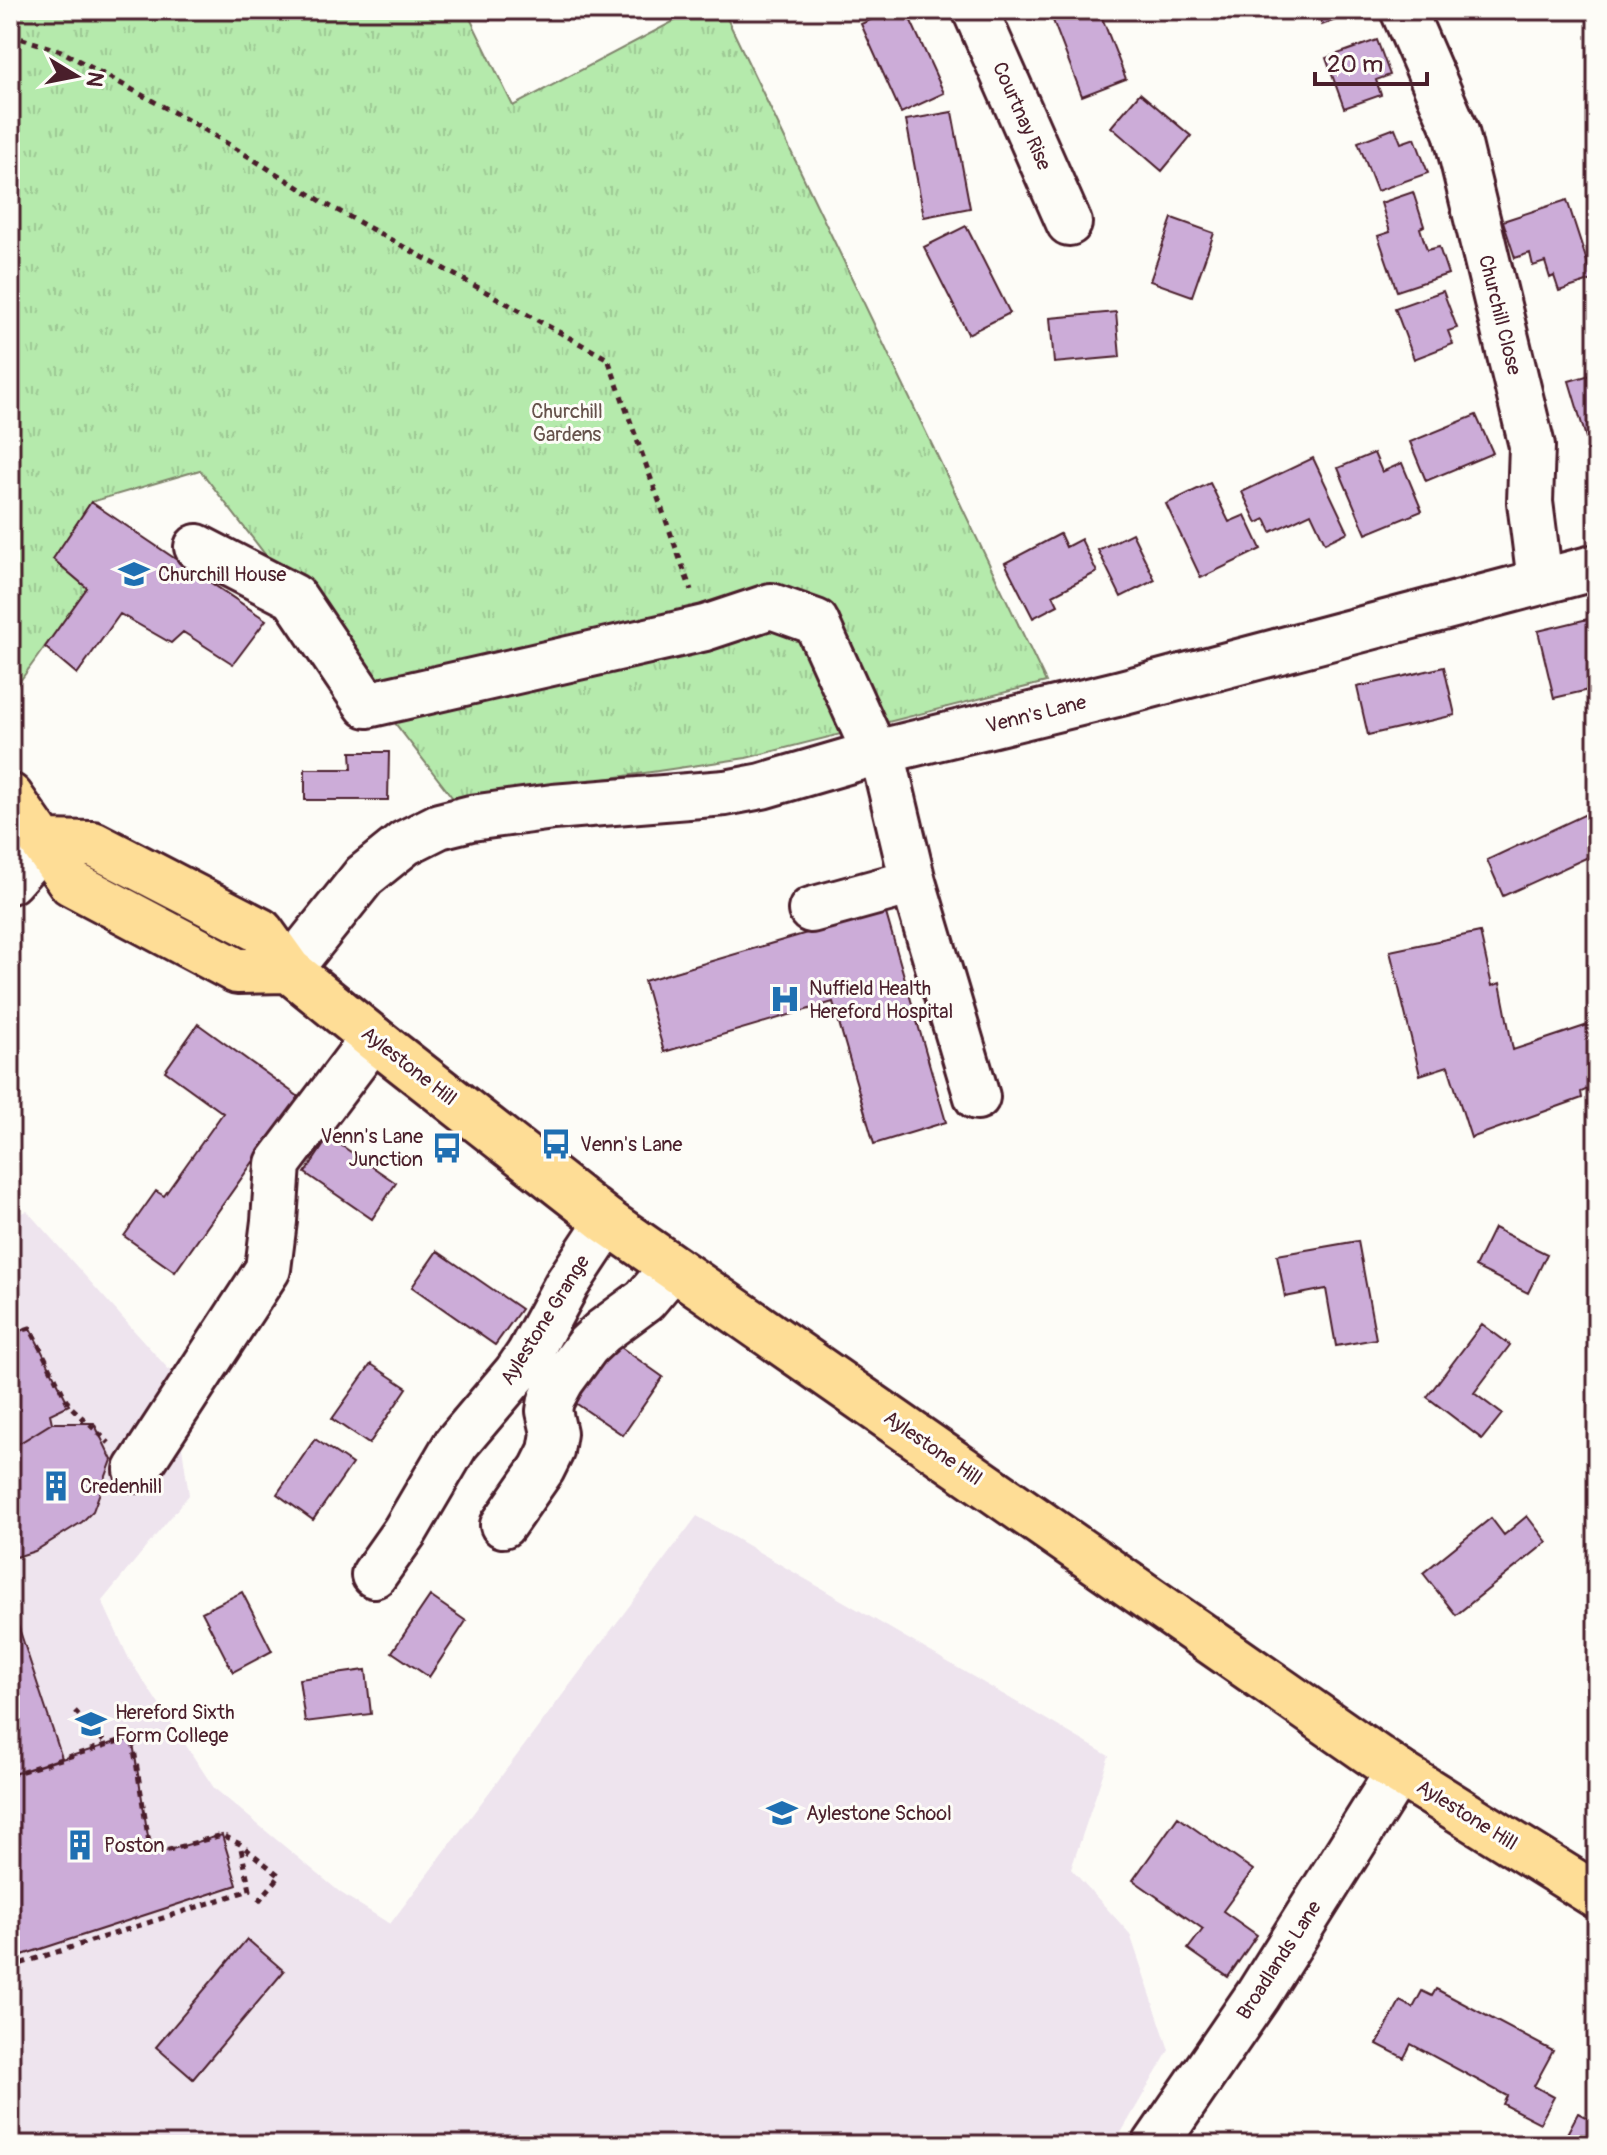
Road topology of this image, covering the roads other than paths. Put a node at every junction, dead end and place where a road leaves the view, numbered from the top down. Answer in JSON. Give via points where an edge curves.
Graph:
{"nodes":[{"id":1,"x":975,"y":10,"type":"edge"},
{"id":2,"x":1403,"y":10,"type":"edge"},
{"id":3,"x":1069,"y":223,"type":"dead end"},
{"id":4,"x":197,"y":547,"type":"dead end"},
{"id":5,"x":1597,"y":567,"type":"edge"},
{"id":6,"x":1540,"y":581,"type":"junction"},
{"id":7,"x":878,"y":753,"type":"junction"},
{"id":8,"x":10,"y":796,"type":"edge"},
{"id":9,"x":44,"y":843,"type":"junction"},
{"id":10,"x":10,"y":881,"type":"edge"},
{"id":11,"x":913,"y":882,"type":"junction"},
{"id":12,"x":811,"y":910,"type":"dead end"},
{"id":13,"x":289,"y":970,"type":"junction"},
{"id":14,"x":373,"y":1038,"type":"junction"},
{"id":15,"x":977,"y":1097,"type":"dead end"},
{"id":16,"x":608,"y":1222,"type":"junction"},
{"id":17,"x":672,"y":1268,"type":"junction"},
{"id":18,"x":137,"y":1470,"type":"road end"},
{"id":19,"x":503,"y":1525,"type":"dead end"},
{"id":20,"x":374,"y":1575,"type":"dead end"},
{"id":21,"x":1398,"y":1772,"type":"junction"},
{"id":22,"x":1597,"y":1896,"type":"edge"},
{"id":23,"x":1155,"y":2145,"type":"edge"}],
"edges":[{"from":1,"to":3,"type":"street","name":"Courtnay Rise"},
{"from":2,"to":6,"type":"street","name":"Churchill Close","via":[[1456,132],[1532,446],[1530,502]]},
{"from":4,"to":7,"type":"street","via":[[294,597],[367,705],[705,628],[771,606],[816,622]]},
{"from":5,"to":6,"type":"street","name":"Venn's Lane"},
{"from":6,"to":7,"type":"street","name":"Venn's Lane"},
{"from":7,"to":11,"type":"street"},
{"from":7,"to":13,"type":"street","name":"Venn's Lane","via":[[725,793],[553,807],[439,826],[405,843],[364,876]]},
{"from":8,"to":9,"type":"highway"},
{"from":9,"to":10,"type":"street"},
{"from":9,"to":13,"type":"highway","name":"Aylestone Hill","via":[[93,844],[261,931]]},
{"from":11,"to":12,"type":"street"},
{"from":11,"to":15,"type":"street"},
{"from":13,"to":14,"type":"highway","name":"Aylestone Hill"},
{"from":14,"to":16,"type":"highway","name":"Aylestone Hill"},
{"from":14,"to":18,"type":"street","via":[[278,1164],[268,1269]]},
{"from":16,"to":17,"type":"highway","name":"Aylestone Hill"},
{"from":16,"to":20,"type":"street","name":"Aylestone Grange","via":[[529,1354],[456,1444]]},
{"from":17,"to":19,"type":"street","via":[[645,1300],[587,1346],[562,1380],[549,1411],[551,1451]]},
{"from":17,"to":21,"type":"highway","name":"Aylestone Hill"},
{"from":21,"to":22,"type":"highway","name":"Aylestone Hill"},
{"from":21,"to":23,"type":"street","name":"Broadlands Lane","via":[[1258,1995]]}]}
